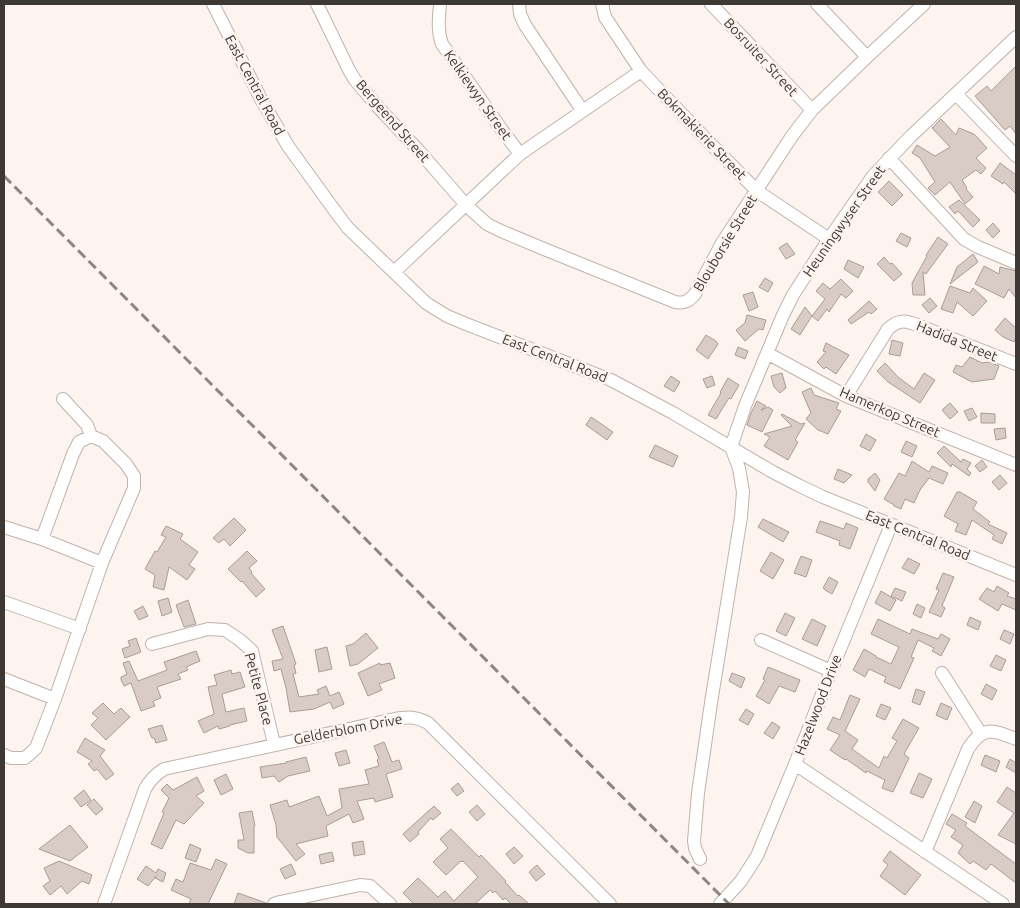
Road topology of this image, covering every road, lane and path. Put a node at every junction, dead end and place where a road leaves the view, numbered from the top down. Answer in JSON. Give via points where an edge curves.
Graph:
{"nodes":[{"id":1,"x":214,"y":4,"type":"edge"},
{"id":2,"x":317,"y":4,"type":"edge"},
{"id":3,"x":440,"y":4,"type":"edge"},
{"id":4,"x":519,"y":4,"type":"edge"},
{"id":5,"x":602,"y":4,"type":"edge"},
{"id":6,"x":711,"y":4,"type":"edge"},
{"id":7,"x":817,"y":4,"type":"edge"},
{"id":8,"x":924,"y":4,"type":"edge"},
{"id":9,"x":1016,"y":37,"type":"edge"},
{"id":10,"x":867,"y":57,"type":"junction"},
{"id":11,"x":641,"y":71,"type":"junction"},
{"id":12,"x":956,"y":94,"type":"junction"},
{"id":13,"x":582,"y":110,"type":"junction"},
{"id":14,"x":812,"y":110,"type":"junction"},
{"id":15,"x":520,"y":154,"type":"junction"},
{"id":16,"x":1016,"y":156,"type":"edge"},
{"id":17,"x":889,"y":158,"type":"junction"},
{"id":18,"x":757,"y":191,"type":"junction"},
{"id":19,"x":466,"y":205,"type":"junction"},
{"id":20,"x":829,"y":238,"type":"junction"},
{"id":21,"x":1016,"y":263,"type":"edge"},
{"id":22,"x":394,"y":272,"type":"junction"},
{"id":23,"x":767,"y":353,"type":"junction"},
{"id":24,"x":1016,"y":364,"type":"edge"},
{"id":25,"x":846,"y":396,"type":"junction"},
{"id":26,"x":63,"y":399,"type":"dead end"},
{"id":27,"x":91,"y":436,"type":"junction"},
{"id":28,"x":731,"y":447,"type":"junction"},
{"id":29,"x":1016,"y":464,"type":"edge"},
{"id":30,"x":891,"y":525,"type":"junction"},
{"id":31,"x":4,"y":527,"type":"edge"},
{"id":32,"x":42,"y":539,"type":"junction"},
{"id":33,"x":102,"y":563,"type":"junction"},
{"id":34,"x":1016,"y":575,"type":"edge"},
{"id":35,"x":4,"y":602,"type":"edge"},
{"id":36,"x":80,"y":629,"type":"junction"},
{"id":37,"x":761,"y":640,"type":"dead end"},
{"id":38,"x":152,"y":644,"type":"dead end"},
{"id":39,"x":831,"y":671,"type":"junction"},
{"id":40,"x":942,"y":673,"type":"dead end"},
{"id":41,"x":4,"y":680,"type":"edge"},
{"id":42,"x":55,"y":699,"type":"junction"},
{"id":43,"x":981,"y":734,"type":"junction"},
{"id":44,"x":1016,"y":739,"type":"edge"},
{"id":45,"x":274,"y":744,"type":"junction"},
{"id":46,"x":4,"y":755,"type":"edge"},
{"id":47,"x":795,"y":764,"type":"junction"},
{"id":48,"x":925,"y":852,"type":"junction"},
{"id":49,"x":700,"y":859,"type":"dead end"},
{"id":50,"x":104,"y":904,"type":"edge"},
{"id":51,"x":274,"y":904,"type":"edge"},
{"id":52,"x":390,"y":904,"type":"edge"},
{"id":53,"x":610,"y":904,"type":"edge"},
{"id":54,"x":720,"y":904,"type":"edge"},
{"id":55,"x":1003,"y":904,"type":"edge"}],
"edges":[{"from":1,"to":22,"type":"street","name":"East Central Road","via":[[260,99],[288,146],[348,228]]},
{"from":2,"to":19,"type":"street","name":"Bergeend Street","via":[[356,80]]},
{"from":3,"to":15,"type":"street","name":"Kelkiewyn Street","via":[[442,44]]},
{"from":4,"to":13,"type":"street","via":[[525,25]]},
{"from":5,"to":11,"type":"street","name":"Bokmakierie Street","via":[[605,16]]},
{"from":6,"to":14,"type":"street","name":"Bosruiter Street"},
{"from":7,"to":10,"type":"street"},
{"from":8,"to":10,"type":"street","name":"Blouborsie Street"},
{"from":9,"to":12,"type":"street","name":"Heuningwyser Street"},
{"from":10,"to":14,"type":"street","name":"Blouborsie Street"},
{"from":11,"to":13,"type":"street"},
{"from":11,"to":18,"type":"street","name":"Bokmakierie Street"},
{"from":12,"to":16,"type":"street"},
{"from":12,"to":17,"type":"street","name":"Heuningwyser Street"},
{"from":13,"to":15,"type":"street"},
{"from":14,"to":18,"type":"street","name":"Blouborsie Street"},
{"from":15,"to":19,"type":"street"},
{"from":17,"to":20,"type":"street","name":"Heuningwyser Street","via":[[866,184]]},
{"from":17,"to":21,"type":"street","via":[[964,239]]},
{"from":18,"to":19,"type":"street","name":"Blouborsie Street","via":[[722,243],[695,294],[680,303],[501,231],[487,224]]},
{"from":18,"to":20,"type":"street","name":"Bokmakierie Street"},
{"from":19,"to":22,"type":"street"},
{"from":20,"to":23,"type":"street","name":"Heuningwyser Street","via":[[788,304]]},
{"from":22,"to":28,"type":"street","name":"East Central Road","via":[[426,303],[447,316],[610,380]]},
{"from":23,"to":25,"type":"street","name":"Hamerkop Street"},
{"from":23,"to":28,"type":"street","name":"Heuningwyser Street"},
{"from":24,"to":25,"type":"street","name":"Hadida Street","via":[[912,322],[900,321],[888,329]]},
{"from":25,"to":29,"type":"street","name":"Hamerkop Street"},
{"from":26,"to":27,"type":"street","via":[[87,425]]},
{"from":27,"to":32,"type":"street","via":[[79,442],[73,454]]},
{"from":27,"to":33,"type":"street","via":[[103,441],[134,476],[134,488]]},
{"from":28,"to":30,"type":"street","name":"East Central Road","via":[[798,485]]},
{"from":28,"to":49,"type":"street","via":[[743,492],[698,793],[694,841]]},
{"from":30,"to":34,"type":"street","name":"East Central Road"},
{"from":30,"to":39,"type":"street","name":"Hazelwood Drive"},
{"from":31,"to":32,"type":"street"},
{"from":32,"to":33,"type":"street"},
{"from":33,"to":36,"type":"street"},
{"from":35,"to":36,"type":"street"},
{"from":36,"to":42,"type":"street"},
{"from":37,"to":39,"type":"street"},
{"from":38,"to":45,"type":"street","name":"Petite Place","via":[[208,629],[225,630],[240,640],[252,651]]},
{"from":39,"to":47,"type":"street","name":"Hazelwood Drive"},
{"from":40,"to":43,"type":"street"},
{"from":41,"to":42,"type":"street"},
{"from":42,"to":46,"type":"street","via":[[36,748],[25,758]]},
{"from":43,"to":44,"type":"street","via":[[997,732]]},
{"from":43,"to":48,"type":"street","via":[[968,749]]},
{"from":45,"to":50,"type":"street","name":"Gelderblom Drive","via":[[164,769],[154,776],[145,789]]},
{"from":45,"to":53,"type":"street","name":"Gelderblom Drive","via":[[394,719],[414,717],[428,722]]},
{"from":47,"to":48,"type":"street","name":"Hazelwood Drive"},
{"from":47,"to":54,"type":"street","via":[[757,856],[741,881]]},
{"from":48,"to":55,"type":"street","name":"Hazelwood Drive"},
{"from":51,"to":52,"type":"street","via":[[360,884],[370,886]]}]}
